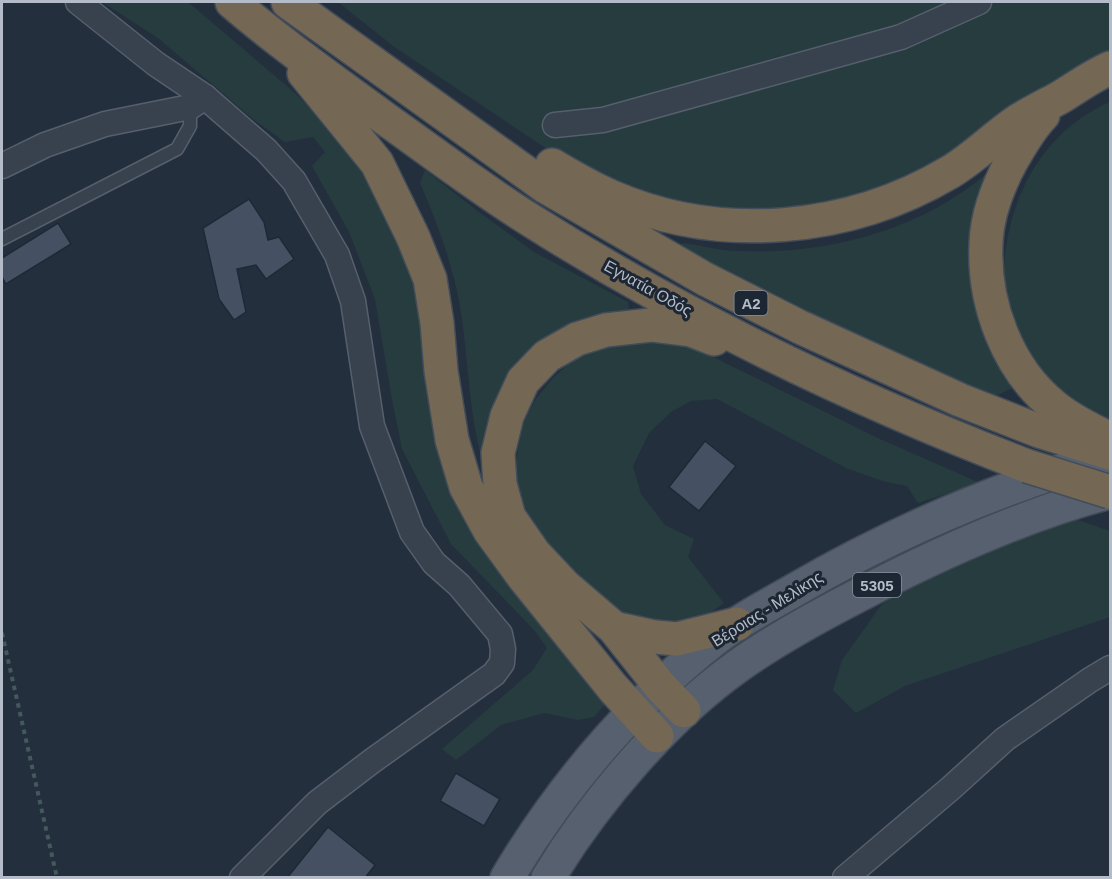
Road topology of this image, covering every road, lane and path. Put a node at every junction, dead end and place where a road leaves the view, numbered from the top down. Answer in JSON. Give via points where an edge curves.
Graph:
{"nodes":[{"id":1,"x":78,"y":2,"type":"edge"},
{"id":2,"x":232,"y":2,"type":"edge"},
{"id":3,"x":288,"y":2,"type":"edge"},
{"id":4,"x":979,"y":2,"type":"edge"},
{"id":5,"x":281,"y":43,"type":"junction"},
{"id":6,"x":1110,"y":68,"type":"edge"},
{"id":7,"x":1061,"y":96,"type":"junction"},
{"id":8,"x":197,"y":102,"type":"junction"},
{"id":9,"x":555,"y":125,"type":"dead end"},
{"id":10,"x":480,"y":141,"type":"junction"},
{"id":11,"x":2,"y":166,"type":"edge"},
{"id":12,"x":2,"y":239,"type":"edge"},
{"id":13,"x":785,"y":360,"type":"junction"},
{"id":14,"x":1110,"y":439,"type":"edge"},
{"id":15,"x":1110,"y":455,"type":"edge"},
{"id":16,"x":1110,"y":492,"type":"edge"},
{"id":17,"x":737,"y":624,"type":"junction"},
{"id":18,"x":614,"y":628,"type":"junction"},
{"id":19,"x":2,"y":633,"type":"edge"},
{"id":20,"x":1110,"y":668,"type":"edge"},
{"id":21,"x":660,"y":686,"type":"junction"},
{"id":22,"x":634,"y":711,"type":"junction"},
{"id":23,"x":684,"y":711,"type":"junction"},
{"id":24,"x":657,"y":736,"type":"junction"},
{"id":25,"x":57,"y":878,"type":"edge"},
{"id":26,"x":242,"y":878,"type":"edge"},
{"id":27,"x":507,"y":878,"type":"edge"},
{"id":28,"x":549,"y":878,"type":"edge"},
{"id":29,"x":845,"y":878,"type":"edge"}],
"edges":[{"from":1,"to":8,"type":"street"},
{"from":2,"to":5,"type":"highway","name":"Εγνατία Οδός","number":"Α2"},
{"from":3,"to":10,"type":"highway","number":"Α2"},
{"from":4,"to":9,"type":"street","via":[[901,37],[603,120]]},
{"from":5,"to":13,"type":"highway","name":"Εγνατία Οδός","number":"Α2","via":[[530,220],[687,311]]},
{"from":5,"to":22,"type":"highway","via":[[377,164],[413,237],[430,279],[452,440],[466,488],[490,531],[525,579]]},
{"from":6,"to":7,"type":"highway"},
{"from":7,"to":10,"type":"highway","via":[[920,188],[880,205],[795,224],[714,224],[677,218],[614,198],[533,153]]},
{"from":7,"to":14,"type":"highway","via":[[1037,121],[1005,174],[986,241],[987,274],[1000,331],[1014,359],[1053,406]]},
{"from":8,"to":11,"type":"street","via":[[105,124],[45,145]]},
{"from":8,"to":12,"type":"lane","via":[[190,126],[177,148]]},
{"from":8,"to":26,"type":"street","via":[[266,150],[294,181],[337,255],[353,301],[372,426],[412,532],[434,564],[459,585],[500,634],[503,649],[502,663],[494,674],[317,803]]},
{"from":10,"to":15,"type":"highway","number":"Α2","via":[[595,217],[748,302],[960,400]]},
{"from":13,"to":16,"type":"highway","name":"Εγνατία Οδός","number":"Α2","bridge":true,"via":[[948,435],[1027,466]]},
{"from":13,"to":18,"type":"highway","via":[[691,330],[651,325],[606,330],[577,339],[547,356],[523,381],[507,416],[498,453],[500,484],[509,517],[534,553],[565,586]]},
{"from":15,"to":17,"type":"main road","name":"Βέροιας - Μελίκης","number":"5305","via":[[1027,481],[947,513],[827,572]]},
{"from":16,"to":23,"type":"main road","name":"Βέροιας - Μελίκης","number":"5305","via":[[962,544],[896,575],[747,660]]},
{"from":17,"to":18,"type":"highway","via":[[677,639]]},
{"from":17,"to":21,"type":"main road","name":"Βέροιας - Μελίκης","number":"5305"},
{"from":18,"to":21,"type":"highway"},
{"from":19,"to":25,"type":"path"},
{"from":20,"to":29,"type":"street","via":[[1005,740]]},
{"from":21,"to":22,"type":"main road","name":"Βέροιας - Μελίκης","number":"5305"},
{"from":21,"to":23,"type":"highway"},
{"from":22,"to":24,"type":"highway"},
{"from":22,"to":27,"type":"main road","name":"Βέροιας - Μελίκης","number":"5305","via":[[560,798]]},
{"from":23,"to":24,"type":"main road","name":"Βέροιας - Μελίκης","number":"5305"},
{"from":24,"to":28,"type":"main road","name":"Βέροιας - Μελίκης","number":"5305","via":[[588,819]]}]}
